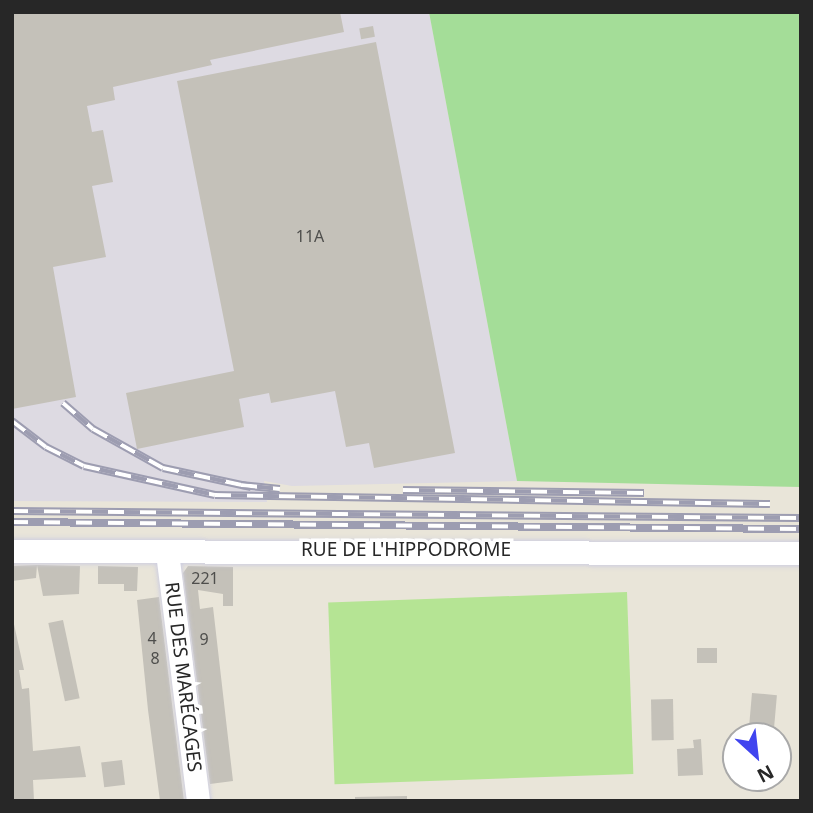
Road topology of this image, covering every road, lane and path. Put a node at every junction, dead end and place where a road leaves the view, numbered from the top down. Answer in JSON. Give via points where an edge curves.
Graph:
{"nodes":[{"id":1,"x":12,"y":551,"type":"edge"},
{"id":2,"x":167,"y":552,"type":"junction"},
{"id":3,"x":801,"y":553,"type":"edge"},
{"id":4,"x":198,"y":801,"type":"edge"}],
"edges":[{"from":1,"to":2,"type":"street","name":"RUE DE L'HIPPODROME"},
{"from":2,"to":3,"type":"street","name":"RUE DE L'HIPPODROME","via":[[344,548]]},
{"from":2,"to":4,"type":"street","name":"RUE DES MARÉCAGES"}]}
